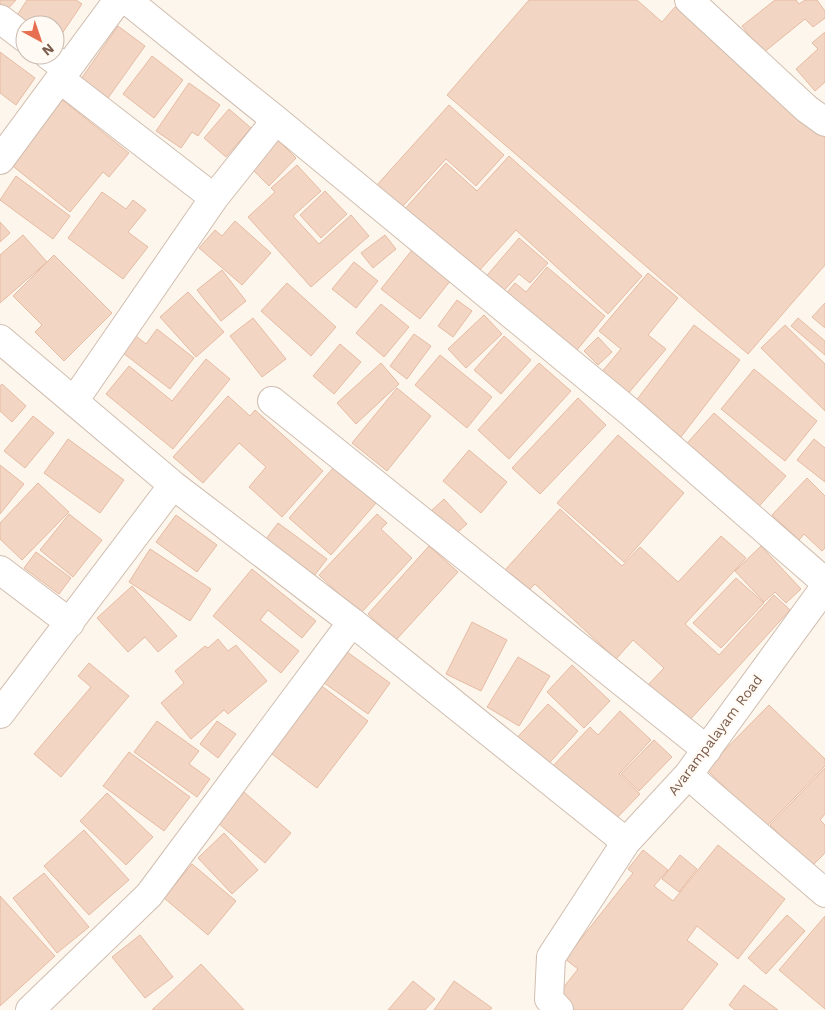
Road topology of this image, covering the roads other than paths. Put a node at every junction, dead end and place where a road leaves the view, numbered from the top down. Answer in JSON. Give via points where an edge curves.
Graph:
{"nodes":[{"id":1,"x":118,"y":0,"type":"edge"},
{"id":2,"x":127,"y":0,"type":"edge"},
{"id":3,"x":688,"y":0,"type":"edge"},
{"id":4,"x":0,"y":19,"type":"edge"},
{"id":5,"x":15,"y":30,"type":"edge"},
{"id":6,"x":58,"y":68,"type":"edge"},
{"id":7,"x":276,"y":120,"type":"junction"},
{"id":8,"x":825,"y":122,"type":"edge"},
{"id":9,"x":0,"y":160,"type":"edge"},
{"id":10,"x":214,"y":198,"type":"junction"},
{"id":11,"x":0,"y":339,"type":"edge"},
{"id":12,"x":74,"y":401,"type":"junction"},
{"id":13,"x":272,"y":401,"type":"dead end"},
{"id":14,"x":173,"y":485,"type":"junction"},
{"id":15,"x":0,"y":570,"type":"edge"},
{"id":16,"x":825,"y":582,"type":"edge"},
{"id":17,"x":825,"y":588,"type":"edge"},
{"id":18,"x":352,"y":622,"type":"junction"},
{"id":19,"x":70,"y":623,"type":"junction"},
{"id":20,"x":0,"y":714,"type":"edge"},
{"id":21,"x":707,"y":750,"type":"junction"},
{"id":22,"x":688,"y":775,"type":"junction"},
{"id":23,"x":626,"y":842,"type":"junction"},
{"id":24,"x":825,"y":893,"type":"edge"},
{"id":25,"x":30,"y":1010,"type":"edge"},
{"id":26,"x":558,"y":1010,"type":"edge"}],
"edges":[{"from":1,"to":6,"type":"street"},
{"from":2,"to":7,"type":"street"},
{"from":3,"to":8,"type":"street"},
{"from":4,"to":5,"type":"street"},
{"from":6,"to":9,"type":"street"},
{"from":6,"to":10,"type":"street"},
{"from":7,"to":10,"type":"street"},
{"from":7,"to":16,"type":"street","via":[[630,412]]},
{"from":10,"to":12,"type":"street"},
{"from":11,"to":12,"type":"street"},
{"from":12,"to":14,"type":"street"},
{"from":13,"to":21,"type":"street"},
{"from":14,"to":18,"type":"street"},
{"from":14,"to":19,"type":"street"},
{"from":15,"to":19,"type":"street"},
{"from":17,"to":21,"type":"street","name":"Avarampalayam Road"},
{"from":18,"to":23,"type":"street"},
{"from":18,"to":25,"type":"street","via":[[149,896]]},
{"from":19,"to":20,"type":"street"},
{"from":21,"to":22,"type":"street","name":"Avarampalayam Road"},
{"from":22,"to":23,"type":"street","name":"Avarampalayam Road"},
{"from":22,"to":24,"type":"street"},
{"from":23,"to":26,"type":"street","name":"Avarampalayam Road","via":[[551,957],[549,999]]}]}
